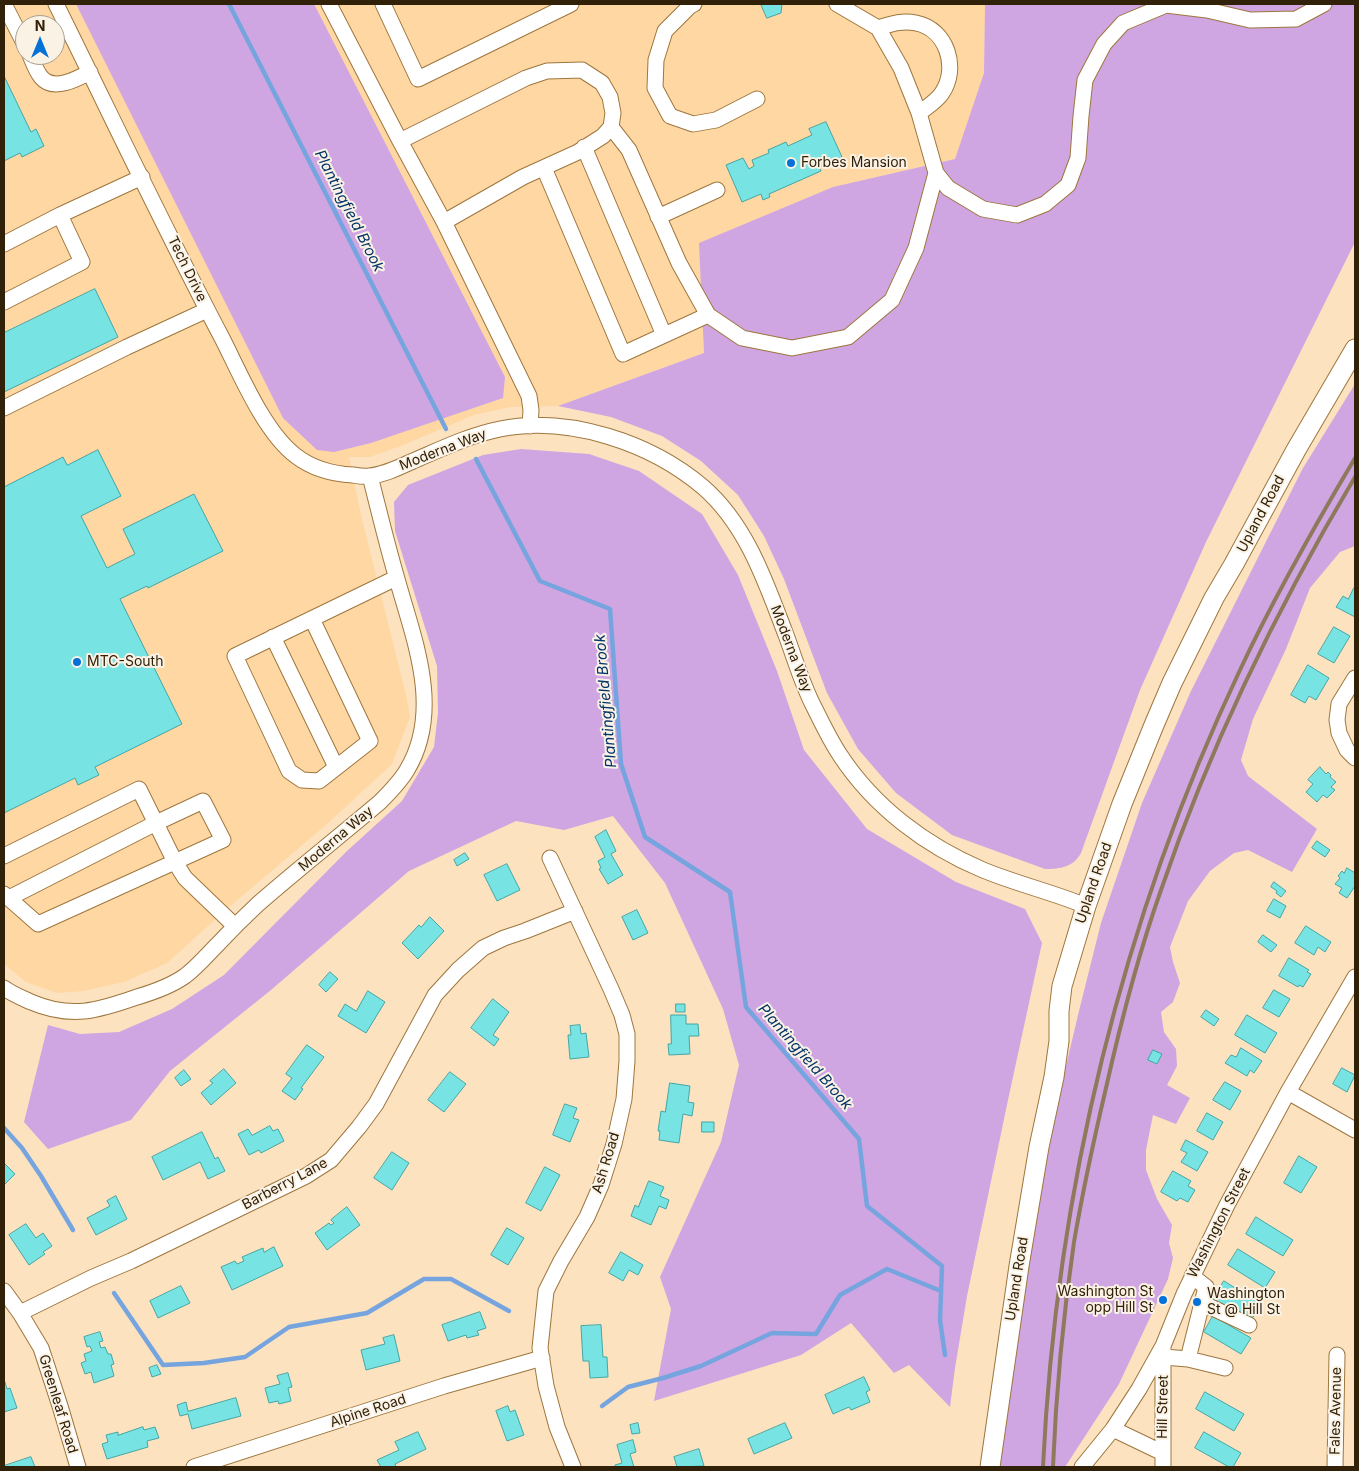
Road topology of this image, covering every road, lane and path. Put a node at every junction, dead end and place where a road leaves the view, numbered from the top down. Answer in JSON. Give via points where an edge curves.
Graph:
{"nodes":[{"id":1,"x":4,"y":4,"type":"edge"},
{"id":2,"x":56,"y":4,"type":"edge"},
{"id":3,"x":329,"y":4,"type":"edge"},
{"id":4,"x":383,"y":4,"type":"edge"},
{"id":5,"x":571,"y":4,"type":"edge"},
{"id":6,"x":694,"y":4,"type":"edge"},
{"id":7,"x":837,"y":4,"type":"edge"},
{"id":8,"x":1324,"y":4,"type":"edge"},
{"id":9,"x":15,"y":26,"type":"edge"},
{"id":10,"x":878,"y":28,"type":"junction"},
{"id":11,"x":35,"y":65,"type":"edge"},
{"id":12,"x":90,"y":72,"type":"junction"},
{"id":13,"x":757,"y":100,"type":"dead end"},
{"id":14,"x":919,"y":113,"type":"junction"},
{"id":15,"x":611,"y":127,"type":"junction"},
{"id":16,"x":400,"y":140,"type":"junction"},
{"id":17,"x":584,"y":148,"type":"junction"},
{"id":18,"x":544,"y":168,"type":"junction"},
{"id":19,"x":936,"y":174,"type":"junction"},
{"id":20,"x":142,"y":177,"type":"junction"},
{"id":21,"x":717,"y":190,"type":"dead end"},
{"id":22,"x":60,"y":215,"type":"junction"},
{"id":23,"x":658,"y":217,"type":"junction"},
{"id":24,"x":444,"y":222,"type":"junction"},
{"id":25,"x":4,"y":244,"type":"edge"},
{"id":26,"x":4,"y":302,"type":"edge"},
{"id":27,"x":207,"y":310,"type":"junction"},
{"id":28,"x":708,"y":315,"type":"junction"},
{"id":29,"x":664,"y":335,"type":"junction"},
{"id":30,"x":1355,"y":349,"type":"edge"},
{"id":31,"x":4,"y":408,"type":"edge"},
{"id":32,"x":530,"y":426,"type":"junction"},
{"id":33,"x":370,"y":476,"type":"junction"},
{"id":34,"x":396,"y":578,"type":"junction"},
{"id":35,"x":312,"y":619,"type":"junction"},
{"id":36,"x":274,"y":637,"type":"junction"},
{"id":37,"x":1355,"y":678,"type":"edge"},
{"id":38,"x":1355,"y":758,"type":"edge"},
{"id":39,"x":336,"y":767,"type":"junction"},
{"id":40,"x":156,"y":823,"type":"junction"},
{"id":41,"x":4,"y":856,"type":"edge"},
{"id":42,"x":550,"y":858,"type":"dead end"},
{"id":43,"x":175,"y":862,"type":"junction"},
{"id":44,"x":6,"y":896,"type":"edge"},
{"id":45,"x":1086,"y":906,"type":"junction"},
{"id":46,"x":574,"y":911,"type":"junction"},
{"id":47,"x":235,"y":926,"type":"junction"},
{"id":48,"x":1355,"y":977,"type":"edge"},
{"id":49,"x":4,"y":988,"type":"edge"},
{"id":50,"x":1288,"y":1092,"type":"junction"},
{"id":51,"x":1355,"y":1130,"type":"edge"},
{"id":52,"x":1192,"y":1276,"type":"junction"},
{"id":53,"x":4,"y":1291,"type":"edge"},
{"id":54,"x":1202,"y":1303,"type":"junction"},
{"id":55,"x":20,"y":1313,"type":"junction"},
{"id":56,"x":1249,"y":1325,"type":"dead end"},
{"id":57,"x":1164,"y":1351,"type":"junction"},
{"id":58,"x":1337,"y":1355,"type":"dead end"},
{"id":59,"x":542,"y":1358,"type":"junction"},
{"id":60,"x":1188,"y":1359,"type":"junction"},
{"id":61,"x":1225,"y":1368,"type":"dead end"},
{"id":62,"x":1113,"y":1429,"type":"junction"},
{"id":63,"x":1163,"y":1460,"type":"edge"},
{"id":64,"x":78,"y":1467,"type":"edge"},
{"id":65,"x":194,"y":1467,"type":"edge"},
{"id":66,"x":572,"y":1467,"type":"edge"},
{"id":67,"x":990,"y":1467,"type":"edge"},
{"id":68,"x":1082,"y":1467,"type":"edge"},
{"id":69,"x":1335,"y":1467,"type":"edge"}],
"edges":[{"from":1,"to":9,"type":"street"},
{"from":2,"to":12,"type":"street","name":"Tech Drive"},
{"from":3,"to":16,"type":"street"},
{"from":4,"to":5,"type":"street","via":[[418,79]]},
{"from":6,"to":13,"type":"street","via":[[665,31],[656,60],[655,88],[670,116],[693,124],[716,120]]},
{"from":7,"to":10,"type":"street"},
{"from":8,"to":19,"type":"street","via":[[1296,19],[1250,20],[1166,5],[1123,23],[1104,44],[1085,80],[1078,158],[1068,186],[1045,204],[1017,215],[983,209],[948,188]]},
{"from":10,"to":14,"type":"street","via":[[901,68]]},
{"from":10,"to":14,"type":"street","via":[[903,22],[918,23],[942,40],[948,52],[951,67],[942,94]]},
{"from":11,"to":12,"type":"street","via":[[42,78],[54,84],[70,82]]},
{"from":12,"to":20,"type":"street","name":"Tech Drive"},
{"from":14,"to":19,"type":"street"},
{"from":15,"to":16,"type":"street","via":[[610,97],[602,83],[582,70],[547,71],[526,78]]},
{"from":15,"to":17,"type":"street"},
{"from":15,"to":23,"type":"street","via":[[629,150]]},
{"from":16,"to":24,"type":"street"},
{"from":17,"to":18,"type":"street"},
{"from":17,"to":29,"type":"street"},
{"from":18,"to":24,"type":"street"},
{"from":18,"to":29,"type":"street","via":[[623,354]]},
{"from":19,"to":28,"type":"street","via":[[916,248],[892,300],[848,336],[792,348],[742,338]]},
{"from":20,"to":22,"type":"street"},
{"from":20,"to":27,"type":"street","name":"Tech Drive"},
{"from":21,"to":23,"type":"street"},
{"from":22,"to":25,"type":"street"},
{"from":22,"to":26,"type":"street","via":[[82,262]]},
{"from":23,"to":28,"type":"street"},
{"from":24,"to":32,"type":"street","via":[[529,396]]},
{"from":27,"to":31,"type":"street"},
{"from":27,"to":33,"type":"street","name":"Tech Drive","via":[[263,416],[283,444],[296,456],[318,468],[335,474]]},
{"from":28,"to":29,"type":"street"},
{"from":30,"to":45,"type":"main road","name":"Upland Road","via":[[1214,598],[1172,683],[1122,804]]},
{"from":32,"to":33,"type":"street","name":"Moderna Way","via":[[501,429],[471,438]]},
{"from":32,"to":45,"type":"street","name":"Moderna Way","via":[[561,427],[627,443],[658,457],[701,486],[724,508],[749,548],[812,704],[842,758],[868,790],[917,834],[953,856],[1012,881]]},
{"from":33,"to":34,"type":"street","name":"Moderna Way"},
{"from":34,"to":35,"type":"street"},
{"from":34,"to":47,"type":"street","name":"Moderna Way","via":[[423,679],[424,715],[408,769],[380,802]]},
{"from":35,"to":36,"type":"street"},
{"from":35,"to":39,"type":"street","via":[[370,742]]},
{"from":36,"to":39,"type":"street"},
{"from":36,"to":39,"type":"street","via":[[235,656],[289,771],[302,780],[319,780]]},
{"from":37,"to":38,"type":"street","via":[[1339,704],[1337,720],[1347,750]]},
{"from":40,"to":41,"type":"street","via":[[139,789]]},
{"from":40,"to":43,"type":"street"},
{"from":40,"to":43,"type":"street","via":[[203,802],[223,840]]},
{"from":40,"to":44,"type":"street"},
{"from":42,"to":46,"type":"street","name":"Ash Road"},
{"from":43,"to":44,"type":"street","via":[[38,924]]},
{"from":43,"to":47,"type":"street","via":[[185,878]]},
{"from":45,"to":67,"type":"main road","name":"Upland Road","via":[[1062,986],[1054,1077],[1019,1266]]},
{"from":46,"to":55,"type":"street","name":"Barberry Lane","via":[[484,948],[458,970],[435,995],[376,1104],[331,1160],[306,1176]]},
{"from":46,"to":59,"type":"street","name":"Ash Road","via":[[622,1015],[627,1061],[624,1099],[601,1185],[588,1217],[546,1291],[540,1348]]},
{"from":47,"to":49,"type":"street","name":"Moderna Way","via":[[180,980],[101,1009],[87,1012],[51,1009]]},
{"from":48,"to":50,"type":"street","name":"Washington Street"},
{"from":50,"to":51,"type":"street"},
{"from":50,"to":52,"type":"street","name":"Washington Street"},
{"from":52,"to":54,"type":"street","via":[[1206,1286]]},
{"from":52,"to":57,"type":"street","name":"Washington Street"},
{"from":53,"to":55,"type":"street","name":"Greenleaf Road"},
{"from":54,"to":56,"type":"street"},
{"from":54,"to":60,"type":"street"},
{"from":55,"to":64,"type":"street","name":"Greenleaf Road","via":[[42,1348]]},
{"from":57,"to":60,"type":"street"},
{"from":57,"to":62,"type":"street","name":"Washington Street"},
{"from":57,"to":63,"type":"street","name":"Hill Street"},
{"from":58,"to":69,"type":"street","name":"Fales Avenue"},
{"from":59,"to":65,"type":"street","name":"Alpine Road","via":[[444,1386]]},
{"from":59,"to":66,"type":"street","name":"Ash Road","via":[[546,1386]]},
{"from":60,"to":61,"type":"street"},
{"from":62,"to":63,"type":"street"},
{"from":62,"to":68,"type":"street","name":"Washington Street"}]}
